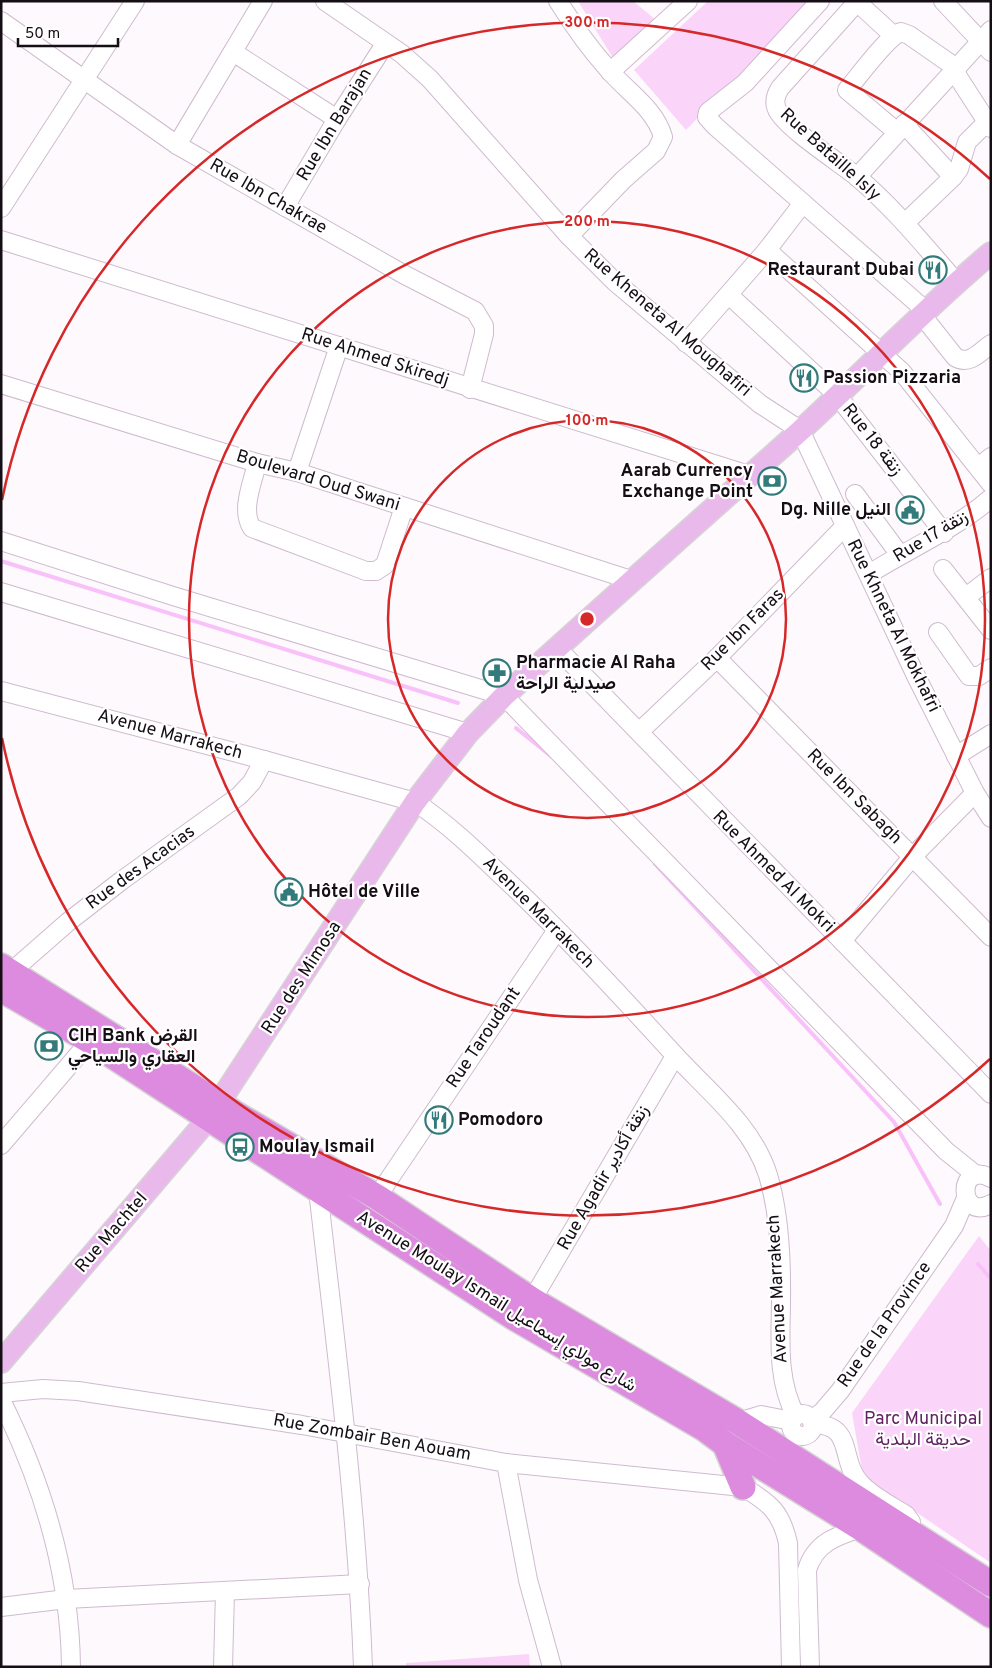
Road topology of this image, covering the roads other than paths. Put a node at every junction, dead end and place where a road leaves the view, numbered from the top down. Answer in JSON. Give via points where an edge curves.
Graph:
{"nodes":[{"id":1,"x":135,"y":1,"type":"edge"},
{"id":2,"x":263,"y":1,"type":"edge"},
{"id":3,"x":325,"y":1,"type":"edge"},
{"id":4,"x":558,"y":1,"type":"edge"},
{"id":5,"x":688,"y":1,"type":"edge"},
{"id":6,"x":820,"y":1,"type":"edge"},
{"id":7,"x":858,"y":1,"type":"edge"},
{"id":8,"x":943,"y":1,"type":"edge"},
{"id":9,"x":1,"y":21,"type":"edge"},
{"id":10,"x":895,"y":36,"type":"junction"},
{"id":11,"x":987,"y":41,"type":"edge"},
{"id":12,"x":385,"y":44,"type":"junction"},
{"id":13,"x":233,"y":52,"type":"junction"},
{"id":14,"x":955,"y":67,"type":"junction"},
{"id":15,"x":610,"y":72,"type":"junction"},
{"id":16,"x":84,"y":80,"type":"junction"},
{"id":17,"x":337,"y":118,"type":"junction"},
{"id":18,"x":989,"y":126,"type":"edge"},
{"id":19,"x":901,"y":128,"type":"junction"},
{"id":20,"x":177,"y":145,"type":"junction"},
{"id":21,"x":857,"y":177,"type":"junction"},
{"id":22,"x":953,"y":177,"type":"junction"},
{"id":23,"x":803,"y":203,"type":"junction"},
{"id":24,"x":285,"y":207,"type":"junction"},
{"id":25,"x":1,"y":208,"type":"edge"},
{"id":26,"x":905,"y":222,"type":"junction"},
{"id":27,"x":569,"y":236,"type":"junction"},
{"id":28,"x":1,"y":240,"type":"edge"},
{"id":29,"x":768,"y":250,"type":"junction"},
{"id":30,"x":991,"y":253,"type":"edge"},
{"id":31,"x":956,"y":282,"type":"junction"},
{"id":32,"x":729,"y":295,"type":"junction"},
{"id":33,"x":923,"y":312,"type":"junction"},
{"id":34,"x":686,"y":343,"type":"junction"},
{"id":35,"x":991,"y":344,"type":"edge"},
{"id":36,"x":339,"y":346,"type":"junction"},
{"id":37,"x":883,"y":354,"type":"junction"},
{"id":38,"x":1,"y":384,"type":"edge"},
{"id":39,"x":470,"y":389,"type":"junction"},
{"id":40,"x":837,"y":395,"type":"junction"},
{"id":41,"x":800,"y":430,"type":"junction"},
{"id":42,"x":985,"y":462,"type":"edge"},
{"id":43,"x":258,"y":463,"type":"junction"},
{"id":44,"x":297,"y":472,"type":"junction"},
{"id":45,"x":749,"y":475,"type":"junction"},
{"id":46,"x":991,"y":484,"type":"edge"},
{"id":47,"x":855,"y":494,"type":"dead end"},
{"id":48,"x":991,"y":498,"type":"edge"},
{"id":49,"x":404,"y":508,"type":"junction"},
{"id":50,"x":845,"y":526,"type":"junction"},
{"id":51,"x":944,"y":532,"type":"junction"},
{"id":52,"x":1,"y":541,"type":"edge"},
{"id":53,"x":900,"y":555,"type":"junction"},
{"id":54,"x":943,"y":569,"type":"dead end"},
{"id":55,"x":869,"y":574,"type":"junction"},
{"id":56,"x":991,"y":578,"type":"edge"},
{"id":57,"x":634,"y":581,"type":"junction"},
{"id":58,"x":1,"y":592,"type":"edge"},
{"id":59,"x":966,"y":597,"type":"junction"},
{"id":60,"x":991,"y":630,"type":"edge"},
{"id":61,"x":938,"y":632,"type":"dead end"},
{"id":62,"x":558,"y":648,"type":"junction"},
{"id":63,"x":717,"y":658,"type":"junction"},
{"id":64,"x":991,"y":668,"type":"edge"},
{"id":65,"x":1,"y":691,"type":"edge"},
{"id":66,"x":504,"y":696,"type":"junction"},
{"id":67,"x":639,"y":732,"type":"junction"},
{"id":68,"x":468,"y":733,"type":"junction"},
{"id":69,"x":991,"y":734,"type":"edge"},
{"id":70,"x":956,"y":756,"type":"junction"},
{"id":71,"x":264,"y":760,"type":"junction"},
{"id":72,"x":975,"y":793,"type":"junction"},
{"id":73,"x":415,"y":802,"type":"junction"},
{"id":74,"x":991,"y":818,"type":"edge"},
{"id":75,"x":913,"y":856,"type":"junction"},
{"id":76,"x":558,"y":930,"type":"junction"},
{"id":77,"x":991,"y":937,"type":"edge"},
{"id":78,"x":842,"y":941,"type":"junction"},
{"id":79,"x":5,"y":976,"type":"edge"},
{"id":80,"x":1,"y":998,"type":"edge"},
{"id":81,"x":28,"y":1005,"type":"junction"},
{"id":82,"x":90,"y":1041,"type":"junction"},
{"id":83,"x":675,"y":1056,"type":"junction"},
{"id":84,"x":991,"y":1094,"type":"edge"},
{"id":85,"x":215,"y":1111,"type":"junction"},
{"id":86,"x":1,"y":1145,"type":"edge"},
{"id":87,"x":318,"y":1190,"type":"junction"},
{"id":88,"x":981,"y":1191,"type":"edge"},
{"id":89,"x":377,"y":1197,"type":"junction"},
{"id":90,"x":532,"y":1300,"type":"junction"},
{"id":91,"x":1,"y":1362,"type":"edge"},
{"id":92,"x":838,"y":1393,"type":"junction"},
{"id":93,"x":1,"y":1394,"type":"edge"},
{"id":94,"x":1,"y":1400,"type":"edge"},
{"id":95,"x":803,"y":1420,"type":"junction"},
{"id":96,"x":738,"y":1422,"type":"junction"},
{"id":97,"x":839,"y":1433,"type":"junction"},
{"id":98,"x":346,"y":1435,"type":"junction"},
{"id":99,"x":725,"y":1444,"type":"junction"},
{"id":100,"x":506,"y":1463,"type":"junction"},
{"id":101,"x":743,"y":1487,"type":"junction"},
{"id":102,"x":861,"y":1528,"type":"junction"},
{"id":103,"x":924,"y":1540,"type":"junction"},
{"id":104,"x":360,"y":1584,"type":"junction"},
{"id":105,"x":991,"y":1584,"type":"edge"},
{"id":106,"x":225,"y":1592,"type":"junction"},
{"id":107,"x":66,"y":1599,"type":"junction"},
{"id":108,"x":1,"y":1607,"type":"edge"},
{"id":109,"x":991,"y":1615,"type":"edge"},
{"id":110,"x":71,"y":1667,"type":"edge"},
{"id":111,"x":224,"y":1667,"type":"edge"},
{"id":112,"x":363,"y":1667,"type":"edge"},
{"id":113,"x":552,"y":1667,"type":"edge"},
{"id":114,"x":791,"y":1667,"type":"edge"},
{"id":115,"x":810,"y":1667,"type":"edge"}],
"edges":[{"from":1,"to":16,"type":"street"},
{"from":2,"to":13,"type":"street"},
{"from":3,"to":12,"type":"street","name":"Rue Kheneta Al Moughafiri"},
{"from":4,"to":15,"type":"street","via":[[579,36]]},
{"from":5,"to":15,"type":"street"},
{"from":6,"to":23,"type":"street","via":[[745,83],[708,112],[707,117]]},
{"from":7,"to":10,"type":"street"},
{"from":7,"to":21,"type":"street","name":"Rue Bataille Isly","via":[[804,59],[775,97],[777,110],[783,118]]},
{"from":8,"to":11,"type":"street"},
{"from":9,"to":16,"type":"street","name":"Rue Ibn Chakrae"},
{"from":10,"to":14,"type":"street","via":[[906,33]]},
{"from":10,"to":19,"type":"street","via":[[848,90]]},
{"from":11,"to":14,"type":"street"},
{"from":12,"to":17,"type":"street","name":"Rue Ibn Barajan"},
{"from":12,"to":27,"type":"street","name":"Rue Kheneta Al Moughafiri","via":[[402,54],[430,80]]},
{"from":13,"to":17,"type":"street"},
{"from":13,"to":20,"type":"street"},
{"from":14,"to":18,"type":"street"},
{"from":14,"to":19,"type":"street"},
{"from":15,"to":27,"type":"street","via":[[655,118],[663,137],[656,151]]},
{"from":16,"to":20,"type":"street","name":"Rue Ibn Chakrae"},
{"from":16,"to":25,"type":"street"},
{"from":17,"to":24,"type":"street","name":"Rue Ibn Barajan"},
{"from":18,"to":22,"type":"street","via":[[967,142],[959,169]]},
{"from":19,"to":21,"type":"street"},
{"from":19,"to":22,"type":"street"},
{"from":20,"to":24,"type":"street","name":"Rue Ibn Chakrae"},
{"from":21,"to":26,"type":"street","name":"Rue Bataille Isly"},
{"from":22,"to":26,"type":"street"},
{"from":23,"to":29,"type":"street"},
{"from":23,"to":33,"type":"street"},
{"from":24,"to":39,"type":"street","name":"Rue Ibn Chakrae","via":[[475,311],[484,326],[484,334]]},
{"from":26,"to":31,"type":"street","name":"Rue Bataille Isly"},
{"from":27,"to":34,"type":"street","name":"Rue Kheneta Al Moughafiri","via":[[614,281]]},
{"from":28,"to":36,"type":"street","name":"Rue Ahmed Skiredj"},
{"from":29,"to":32,"type":"street"},
{"from":29,"to":37,"type":"street"},
{"from":30,"to":31,"type":"main road","name":"Rue des Mimosa"},
{"from":31,"to":33,"type":"main road","name":"Rue des Mimosa"},
{"from":32,"to":34,"type":"street"},
{"from":32,"to":40,"type":"street","name":"Rue 18 زنقة"},
{"from":33,"to":35,"type":"street","via":[[960,360],[970,359]]},
{"from":33,"to":37,"type":"main road","name":"Rue des Mimosa"},
{"from":34,"to":41,"type":"street","name":"Rue Kheneta Al Moughafiri","via":[[760,404]]},
{"from":36,"to":39,"type":"street","name":"Rue Ahmed Skiredj"},
{"from":36,"to":44,"type":"street"},
{"from":37,"to":40,"type":"main road","name":"Rue des Mimosa"},
{"from":37,"to":42,"type":"street"},
{"from":38,"to":43,"type":"street","name":"Boulevard Oud Swani"},
{"from":39,"to":45,"type":"street","name":"Rue Ahmed Skiredj"},
{"from":40,"to":41,"type":"main road","name":"Rue des Mimosa"},
{"from":40,"to":51,"type":"street","name":"Rue 18 زنقة"},
{"from":41,"to":45,"type":"main road","name":"Rue des Mimosa"},
{"from":41,"to":50,"type":"street","name":"Rue Khneta Al Mokhafri"},
{"from":42,"to":46,"type":"street"},
{"from":43,"to":44,"type":"street","name":"Boulevard Oud Swani"},
{"from":43,"to":49,"type":"street","via":[[246,508],[252,528],[366,571],[386,566]]},
{"from":44,"to":49,"type":"street","name":"Boulevard Oud Swani"},
{"from":45,"to":57,"type":"main road","name":"Rue des Mimosa"},
{"from":47,"to":53,"type":"street"},
{"from":48,"to":51,"type":"street","name":"Rue 17 زنقة"},
{"from":49,"to":57,"type":"street","name":"Boulevard Oud Swani"},
{"from":50,"to":55,"type":"street","name":"Rue Khneta Al Mokhafri"},
{"from":50,"to":63,"type":"street","name":"Rue Ibn Faras"},
{"from":51,"to":53,"type":"street","name":"Rue 17 زنقة"},
{"from":52,"to":66,"type":"street"},
{"from":53,"to":55,"type":"street","name":"Rue 17 زنقة"},
{"from":54,"to":59,"type":"street"},
{"from":55,"to":70,"type":"street","name":"Rue Khneta Al Mokhafri"},
{"from":56,"to":59,"type":"street"},
{"from":57,"to":62,"type":"main road","name":"Rue des Mimosa"},
{"from":58,"to":68,"type":"street"},
{"from":59,"to":60,"type":"street"},
{"from":61,"to":64,"type":"street","via":[[969,676],[976,677]]},
{"from":62,"to":66,"type":"main road","name":"Rue des Mimosa"},
{"from":62,"to":67,"type":"street","name":"Rue Ahmed Al Mokri"},
{"from":63,"to":67,"type":"street","name":"Rue Ibn Faras"},
{"from":63,"to":75,"type":"street","name":"Rue Ibn Sabagh"},
{"from":65,"to":71,"type":"street","name":"Avenue Marrakech"},
{"from":66,"to":68,"type":"main road","name":"Rue des Mimosa"},
{"from":66,"to":88,"type":"street","via":[[946,1151]]},
{"from":67,"to":78,"type":"street","name":"Rue Ahmed Al Mokri"},
{"from":68,"to":73,"type":"main road","name":"Rue des Mimosa"},
{"from":69,"to":70,"type":"street"},
{"from":70,"to":72,"type":"street","name":"Rue Khneta Al Mokhafri"},
{"from":71,"to":73,"type":"street","name":"Avenue Marrakech"},
{"from":71,"to":79,"type":"street","name":"Rue des Acacias","via":[[252,782],[239,796],[121,881]]},
{"from":72,"to":74,"type":"street","name":"Rue Khneta Al Mokhafri"},
{"from":72,"to":75,"type":"street"},
{"from":73,"to":76,"type":"street","name":"Avenue Marrakech","via":[[464,842]]},
{"from":73,"to":85,"type":"main road","name":"Rue des Mimosa"},
{"from":75,"to":77,"type":"street","name":"Rue Ibn Sabagh"},
{"from":75,"to":78,"type":"street"},
{"from":76,"to":83,"type":"street","name":"Avenue Marrakech"},
{"from":76,"to":89,"type":"street","name":"Rue Taroudant"},
{"from":78,"to":84,"type":"street","name":"Rue Ahmed Al Mokri"},
{"from":79,"to":81,"type":"highway","name":"Avenue Moulay Ismail شارع مولاي إسماعيل"},
{"from":79,"to":85,"type":"highway","name":"Avenue Moulay Ismail شارع مولاي إسماعيل"},
{"from":80,"to":81,"type":"highway"},
{"from":81,"to":82,"type":"highway","name":"Avenue Moulay Ismail شارع مولاي إسماعيل"},
{"from":82,"to":85,"type":"highway","name":"Avenue Moulay Ismail شارع مولاي إسماعيل"},
{"from":82,"to":86,"type":"street"},
{"from":83,"to":90,"type":"street","name":"Rue Agadir زنقة أكادير"},
{"from":83,"to":95,"type":"street","name":"Avenue Marrakech","via":[[731,1114],[753,1145],[767,1174],[778,1235],[784,1386]]},
{"from":85,"to":87,"type":"highway","name":"Avenue Moulay Ismail شارع مولاي إسماعيل"},
{"from":85,"to":89,"type":"highway","name":"Avenue Moulay Ismail شارع مولاي إسماعيل"},
{"from":85,"to":91,"type":"main road","name":"Rue Machtel"},
{"from":87,"to":98,"type":"street"},
{"from":87,"to":99,"type":"highway","name":"Avenue Moulay Ismail شارع مولاي إسماعيل","via":[[515,1318],[705,1429]]},
{"from":88,"to":92,"type":"street","name":"Rue de la Province"},
{"from":89,"to":90,"type":"highway","name":"Avenue Moulay Ismail شارع مولاي إسماعيل"},
{"from":90,"to":96,"type":"highway","name":"Avenue Moulay Ismail شارع مولاي إسماعيل"},
{"from":92,"to":95,"type":"street","name":"Rue de la Province","via":[[822,1412]]},
{"from":92,"to":97,"type":"street"},
{"from":93,"to":98,"type":"street","name":"Rue Zombair Ben Aouam","via":[[43,1389],[78,1391],[234,1414]]},
{"from":94,"to":107,"type":"street","via":[[43,1505]]},
{"from":95,"to":96,"type":"street","via":[[761,1415]]},
{"from":95,"to":97,"type":"street","via":[[826,1424]]},
{"from":96,"to":103,"type":"highway","name":"Avenue Moulay Ismail شارع مولاي إسماعيل"},
{"from":97,"to":103,"type":"street","via":[[860,1484],[906,1515]]},
{"from":98,"to":100,"type":"street","name":"Rue Zombair Ben Aouam"},
{"from":98,"to":104,"type":"street"},
{"from":99,"to":101,"type":"highway"},
{"from":99,"to":102,"type":"highway","name":"Avenue Moulay Ismail شارع مولاي إسماعيل"},
{"from":100,"to":101,"type":"street","name":"Rue Zombair Ben Aouam"},
{"from":100,"to":113,"type":"street","via":[[528,1580]]},
{"from":101,"to":114,"type":"street","via":[[769,1504],[782,1520],[785,1530]]},
{"from":102,"to":109,"type":"highway","name":"Avenue Moulay Ismail شارع مولاي إسماعيل"},
{"from":102,"to":115,"type":"street","via":[[827,1542],[810,1559],[807,1570]]},
{"from":103,"to":105,"type":"highway","name":"Avenue Moulay Ismail شارع مولاي إسماعيل"},
{"from":104,"to":106,"type":"street"},
{"from":104,"to":112,"type":"street"},
{"from":106,"to":107,"type":"street"},
{"from":106,"to":111,"type":"street"},
{"from":107,"to":108,"type":"street"},
{"from":107,"to":110,"type":"street"}]}
